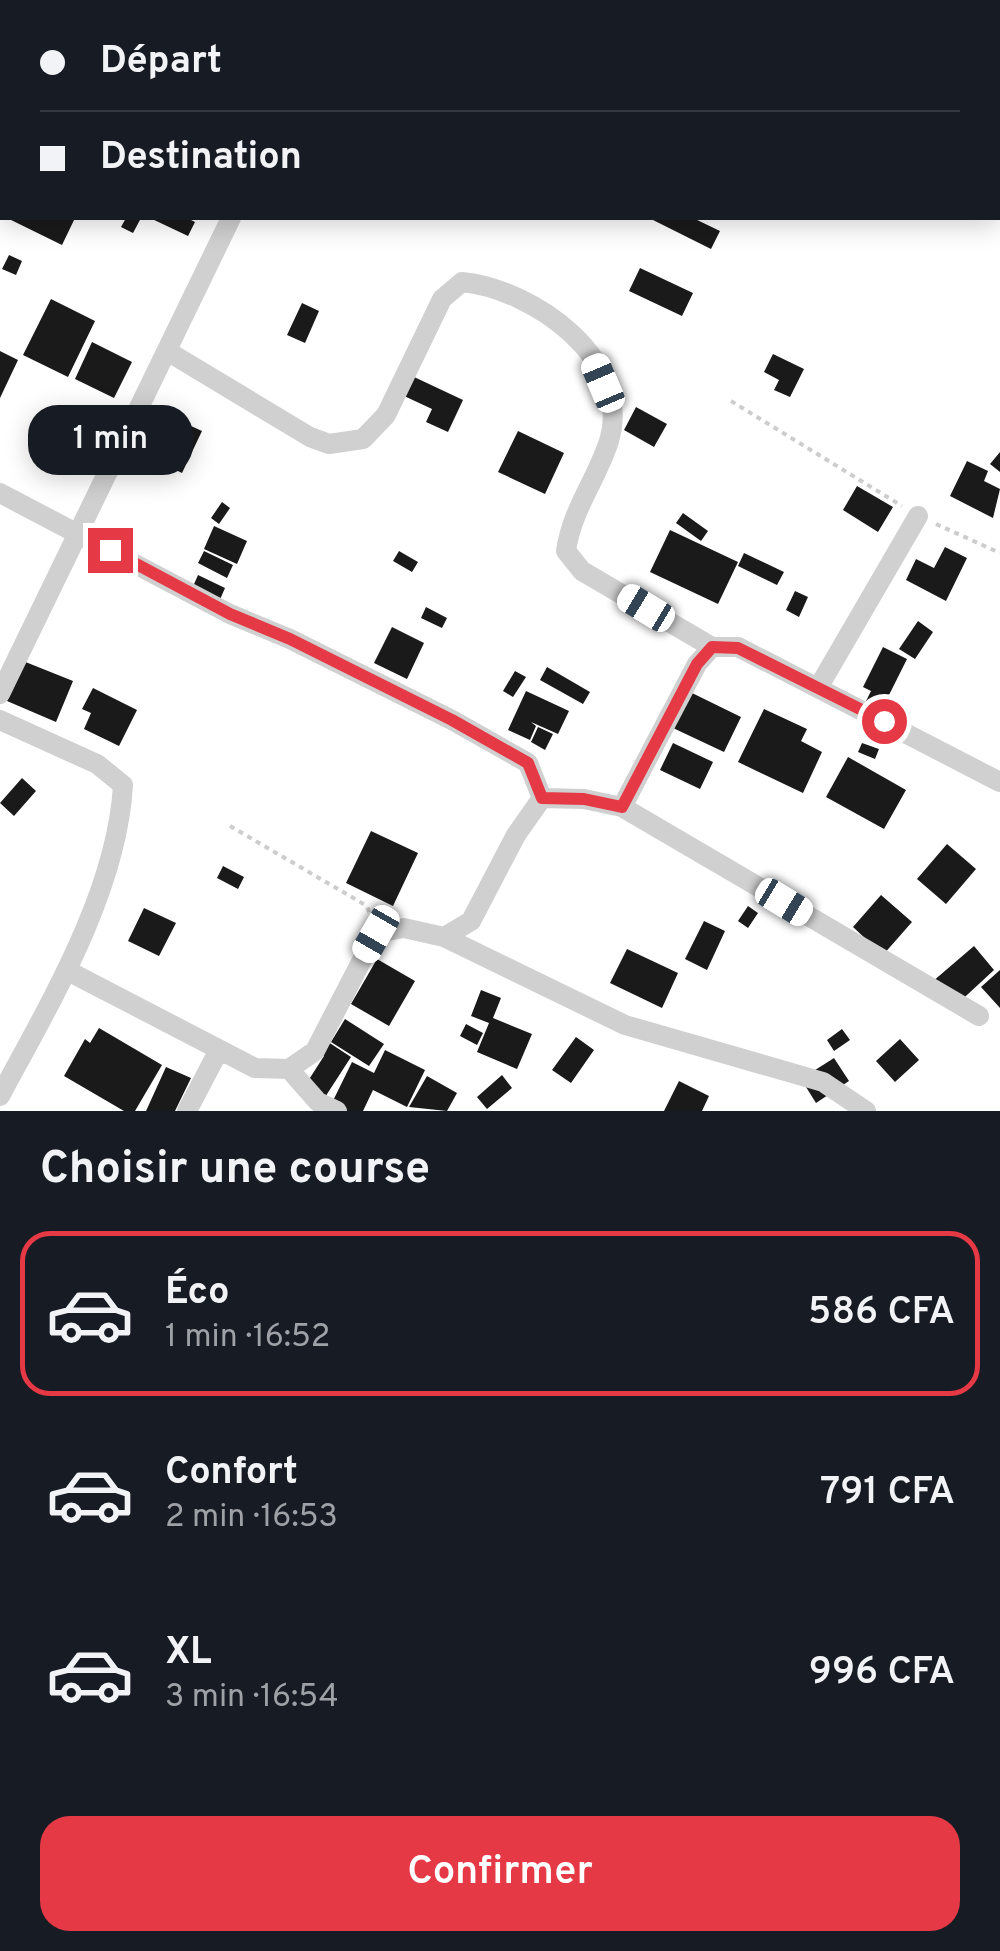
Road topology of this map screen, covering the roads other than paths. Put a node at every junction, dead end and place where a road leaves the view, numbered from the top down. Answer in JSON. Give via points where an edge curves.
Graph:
{"nodes":[{"id":1,"x":230,"y":220,"type":"edge"},
{"id":2,"x":167,"y":352,"type":"junction"},
{"id":3,"x":0,"y":493,"type":"edge"},
{"id":4,"x":918,"y":516,"type":"road end"},
{"id":5,"x":80,"y":534,"type":"junction"},
{"id":6,"x":712,"y":647,"type":"junction"},
{"id":7,"x":818,"y":688,"type":"junction"},
{"id":8,"x":0,"y":694,"type":"edge"},
{"id":9,"x":0,"y":720,"type":"edge"},
{"id":10,"x":1000,"y":782,"type":"edge"},
{"id":11,"x":542,"y":798,"type":"junction"},
{"id":12,"x":622,"y":807,"type":"junction"},
{"id":13,"x":444,"y":937,"type":"junction"},
{"id":14,"x":68,"y":972,"type":"junction"},
{"id":15,"x":979,"y":1016,"type":"dead end"},
{"id":16,"x":219,"y":1050,"type":"junction"},
{"id":17,"x":289,"y":1069,"type":"junction"},
{"id":18,"x":0,"y":1096,"type":"edge"},
{"id":19,"x":187,"y":1111,"type":"edge"},
{"id":20,"x":337,"y":1111,"type":"edge"},
{"id":21,"x":866,"y":1111,"type":"edge"}],
"edges":[{"from":1,"to":2,"type":"street"},
{"from":2,"to":5,"type":"street"},
{"from":2,"to":6,"type":"street","via":[[329,444],[363,438],[386,414],[442,299],[462,282],[490,285],[562,323],[593,358],[614,408],[608,443],[572,517],[566,551],[582,572]]},
{"from":3,"to":5,"type":"street"},
{"from":4,"to":7,"type":"street"},
{"from":5,"to":8,"type":"street"},
{"from":5,"to":11,"type":"street","via":[[528,763]]},
{"from":6,"to":7,"type":"street","via":[[738,648]]},
{"from":6,"to":12,"type":"street"},
{"from":7,"to":10,"type":"street"},
{"from":9,"to":14,"type":"street","via":[[97,764],[123,784],[122,815]]},
{"from":11,"to":12,"type":"street"},
{"from":11,"to":13,"type":"street","via":[[471,921]]},
{"from":12,"to":15,"type":"street"},
{"from":13,"to":17,"type":"street","via":[[404,928],[376,934],[314,1051]]},
{"from":13,"to":21,"type":"street","via":[[626,1025],[823,1082]]},
{"from":14,"to":16,"type":"street"},
{"from":14,"to":18,"type":"street"},
{"from":16,"to":17,"type":"street","via":[[255,1068]]},
{"from":16,"to":19,"type":"street"},
{"from":17,"to":20,"type":"street","via":[[318,1102]]}]}
